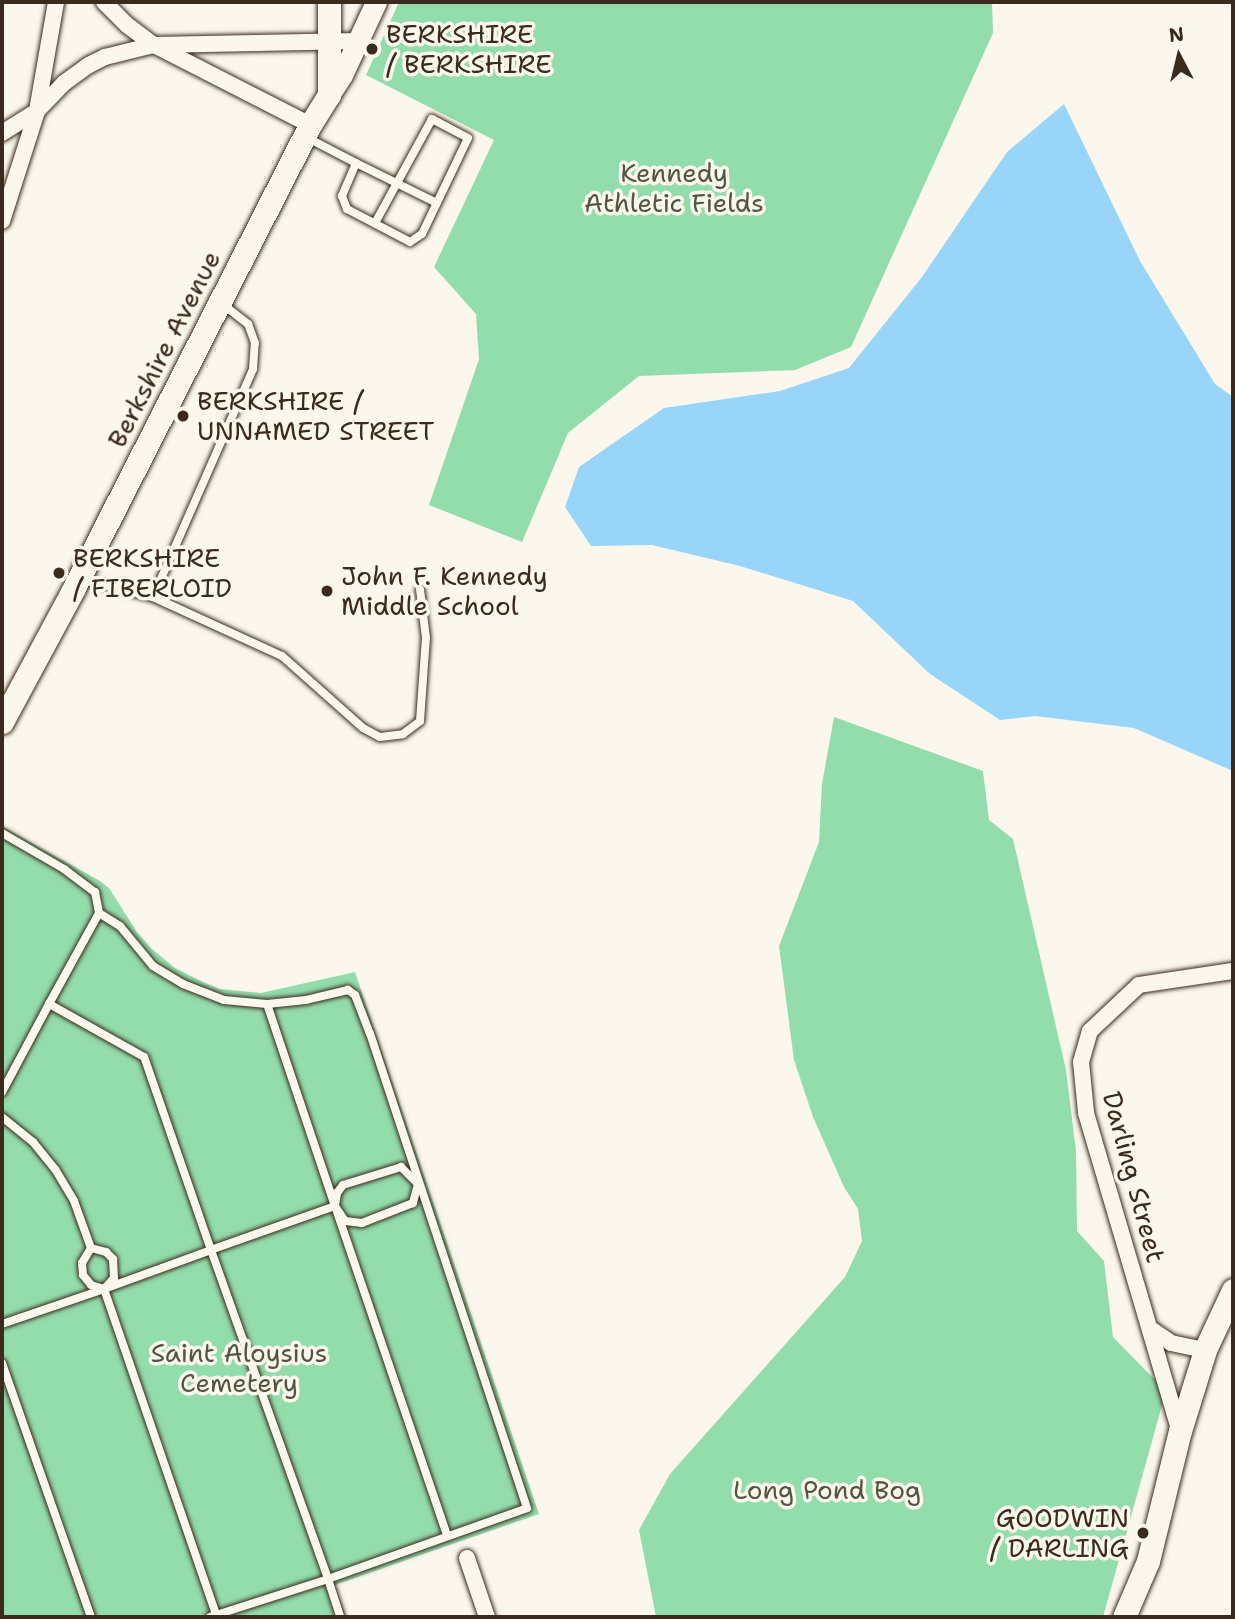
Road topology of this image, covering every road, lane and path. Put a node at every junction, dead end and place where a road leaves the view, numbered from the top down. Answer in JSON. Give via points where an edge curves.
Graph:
{"nodes":[{"id":1,"x":55,"y":2,"type":"edge"},
{"id":2,"x":104,"y":2,"type":"edge"},
{"id":3,"x":329,"y":2,"type":"edge"},
{"id":4,"x":376,"y":2,"type":"edge"},
{"id":5,"x":358,"y":41,"type":"junction"},
{"id":6,"x":328,"y":42,"type":"junction"},
{"id":7,"x":155,"y":45,"type":"junction"},
{"id":8,"x":329,"y":95,"type":"junction"},
{"id":9,"x":37,"y":111,"type":"junction"},
{"id":10,"x":307,"y":130,"type":"junction"},
{"id":11,"x":2,"y":133,"type":"edge"},
{"id":12,"x":356,"y":163,"type":"junction"},
{"id":13,"x":397,"y":183,"type":"junction"},
{"id":14,"x":437,"y":203,"type":"junction"},
{"id":15,"x":2,"y":221,"type":"edge"},
{"id":16,"x":375,"y":223,"type":"junction"},
{"id":17,"x":220,"y":302,"type":"junction"},
{"id":18,"x":79,"y":579,"type":"junction"},
{"id":19,"x":421,"y":589,"type":"dead end"},
{"id":20,"x":153,"y":597,"type":"junction"},
{"id":21,"x":2,"y":722,"type":"edge"},
{"id":22,"x":2,"y":834,"type":"edge"},
{"id":23,"x":99,"y":913,"type":"junction"},
{"id":24,"x":1233,"y":971,"type":"edge"},
{"id":25,"x":49,"y":1004,"type":"junction"},
{"id":26,"x":267,"y":1004,"type":"junction"},
{"id":27,"x":2,"y":1091,"type":"edge"},
{"id":28,"x":2,"y":1116,"type":"edge"},
{"id":29,"x":418,"y":1184,"type":"junction"},
{"id":30,"x":335,"y":1206,"type":"junction"},
{"id":31,"x":91,"y":1248,"type":"junction"},
{"id":32,"x":211,"y":1250,"type":"junction"},
{"id":33,"x":104,"y":1289,"type":"junction"},
{"id":34,"x":1233,"y":1290,"type":"edge"},
{"id":35,"x":2,"y":1324,"type":"edge"},
{"id":36,"x":1152,"y":1329,"type":"junction"},
{"id":37,"x":1205,"y":1350,"type":"junction"},
{"id":38,"x":2,"y":1363,"type":"edge"},
{"id":39,"x":1180,"y":1431,"type":"junction"},
{"id":40,"x":447,"y":1535,"type":"junction"},
{"id":41,"x":467,"y":1558,"type":"dead end"},
{"id":42,"x":328,"y":1579,"type":"junction"},
{"id":43,"x":90,"y":1617,"type":"edge"},
{"id":44,"x":214,"y":1617,"type":"edge"},
{"id":45,"x":340,"y":1617,"type":"edge"},
{"id":46,"x":487,"y":1617,"type":"edge"},
{"id":47,"x":1124,"y":1617,"type":"edge"}],
"edges":[{"from":1,"to":9,"type":"street"},
{"from":2,"to":7,"type":"street"},
{"from":3,"to":6,"type":"main road"},
{"from":4,"to":5,"type":"street","name":"Berkshire Avenue"},
{"from":5,"to":6,"type":"street"},
{"from":5,"to":8,"type":"street","name":"Berkshire Avenue"},
{"from":6,"to":7,"type":"street"},
{"from":6,"to":8,"type":"main road"},
{"from":7,"to":9,"type":"street","via":[[89,65]]},
{"from":7,"to":10,"type":"street"},
{"from":8,"to":10,"type":"main road","name":"Berkshire Avenue"},
{"from":9,"to":11,"type":"street"},
{"from":9,"to":15,"type":"street"},
{"from":10,"to":12,"type":"lane"},
{"from":10,"to":17,"type":"main road","name":"Berkshire Avenue"},
{"from":12,"to":13,"type":"lane"},
{"from":12,"to":16,"type":"lane","via":[[342,196],[347,209]]},
{"from":13,"to":14,"type":"lane"},
{"from":13,"to":14,"type":"lane","via":[[432,119],[462,132],[468,138]]},
{"from":13,"to":16,"type":"lane"},
{"from":14,"to":16,"type":"lane","via":[[422,234],[410,242]]},
{"from":17,"to":18,"type":"main road","name":"Berkshire Avenue"},
{"from":17,"to":20,"type":"lane","via":[[248,324],[256,343],[253,369]]},
{"from":18,"to":20,"type":"lane"},
{"from":18,"to":21,"type":"main road","name":"Berkshire Avenue"},
{"from":19,"to":20,"type":"lane","via":[[426,638],[420,721],[402,734],[380,737],[363,728],[282,656]]},
{"from":22,"to":23,"type":"lane","via":[[95,892]]},
{"from":23,"to":25,"type":"lane"},
{"from":23,"to":26,"type":"lane","via":[[120,926],[153,966],[183,984],[224,1000]]},
{"from":24,"to":36,"type":"street","name":"Darling Street","via":[[1139,985],[1090,1031],[1081,1062],[1086,1112]]},
{"from":25,"to":27,"type":"lane"},
{"from":25,"to":32,"type":"lane","via":[[144,1057]]},
{"from":26,"to":29,"type":"lane","via":[[348,990],[355,995]]},
{"from":26,"to":30,"type":"lane"},
{"from":28,"to":31,"type":"lane","via":[[33,1142],[55,1169],[74,1201]]},
{"from":29,"to":30,"type":"lane","via":[[401,1167],[391,1168],[343,1185]]},
{"from":29,"to":30,"type":"lane","via":[[413,1203],[362,1223],[345,1221]]},
{"from":29,"to":40,"type":"lane","via":[[527,1508]]},
{"from":30,"to":32,"type":"lane"},
{"from":30,"to":40,"type":"lane"},
{"from":31,"to":33,"type":"lane","via":[[82,1263],[83,1275],[91,1285]]},
{"from":31,"to":33,"type":"lane","via":[[113,1259],[114,1279]]},
{"from":32,"to":33,"type":"lane"},
{"from":32,"to":42,"type":"lane"},
{"from":33,"to":35,"type":"lane"},
{"from":33,"to":44,"type":"lane"},
{"from":34,"to":37,"type":"main road"},
{"from":36,"to":37,"type":"street","via":[[1171,1343]]},
{"from":36,"to":39,"type":"street","name":"Darling Street"},
{"from":37,"to":39,"type":"main road"},
{"from":38,"to":43,"type":"lane"},
{"from":39,"to":47,"type":"main road","via":[[1148,1561]]},
{"from":40,"to":42,"type":"lane"},
{"from":41,"to":46,"type":"street"},
{"from":42,"to":44,"type":"lane"},
{"from":42,"to":45,"type":"lane"}]}
